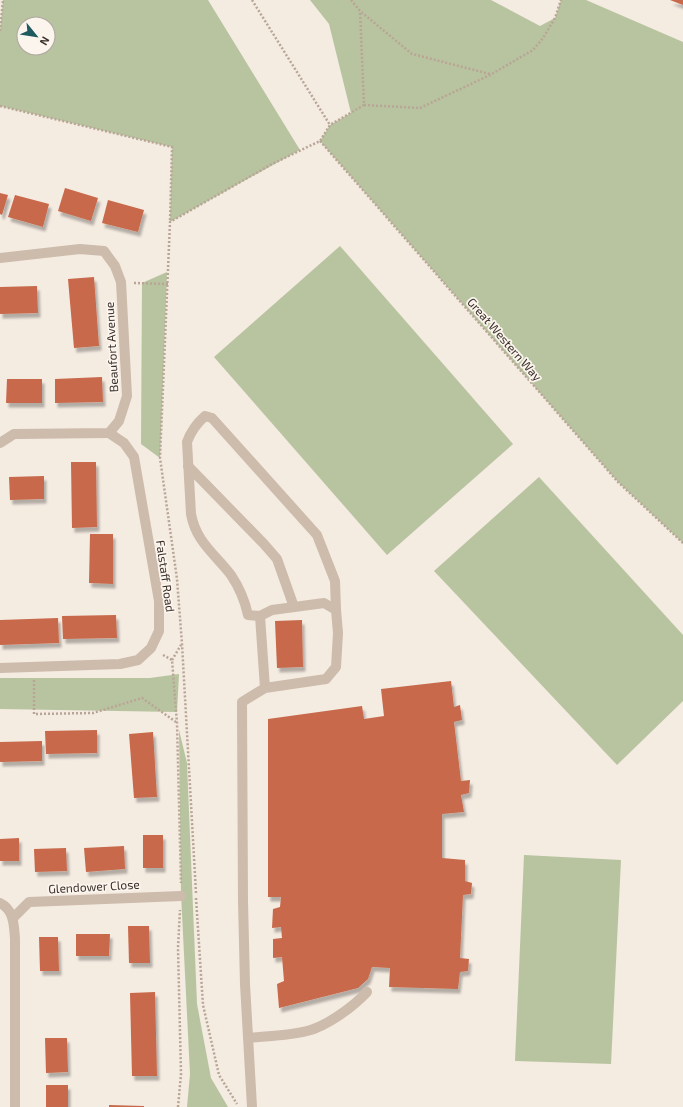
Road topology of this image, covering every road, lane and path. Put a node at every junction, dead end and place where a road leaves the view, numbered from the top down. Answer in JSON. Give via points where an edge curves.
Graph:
{"nodes":[{"id":1,"x":3,"y":0,"type":"edge"},
{"id":2,"x":252,"y":0,"type":"edge"},
{"id":3,"x":351,"y":0,"type":"edge"},
{"id":4,"x":561,"y":0,"type":"edge"},
{"id":5,"x":360,"y":11,"type":"junction"},
{"id":6,"x":0,"y":31,"type":"edge"},
{"id":7,"x":490,"y":75,"type":"junction"},
{"id":8,"x":364,"y":105,"type":"junction"},
{"id":9,"x":0,"y":106,"type":"edge"},
{"id":10,"x":330,"y":125,"type":"junction"},
{"id":11,"x":320,"y":141,"type":"junction"},
{"id":12,"x":170,"y":222,"type":"junction"},
{"id":13,"x":0,"y":258,"type":"edge"},
{"id":14,"x":121,"y":282,"type":"junction"},
{"id":15,"x":168,"y":284,"type":"junction"},
{"id":16,"x":109,"y":433,"type":"junction"},
{"id":17,"x":0,"y":443,"type":"edge"},
{"id":18,"x":188,"y":466,"type":"junction"},
{"id":19,"x":683,"y":543,"type":"edge"},
{"id":20,"x":294,"y":607,"type":"junction"},
{"id":21,"x":336,"y":610,"type":"junction"},
{"id":22,"x":260,"y":616,"type":"junction"},
{"id":23,"x":182,"y":644,"type":"junction"},
{"id":24,"x":151,"y":648,"type":"junction"},
{"id":25,"x":172,"y":660,"type":"junction"},
{"id":26,"x":34,"y":667,"type":"junction"},
{"id":27,"x":0,"y":668,"type":"edge"},
{"id":28,"x":265,"y":688,"type":"junction"},
{"id":29,"x":177,"y":723,"type":"junction"},
{"id":30,"x":181,"y":896,"type":"junction"},
{"id":31,"x":0,"y":903,"type":"edge"},
{"id":32,"x":14,"y":918,"type":"junction"},
{"id":33,"x":367,"y":992,"type":"dead end"},
{"id":34,"x":248,"y":1038,"type":"junction"},
{"id":35,"x":15,"y":1107,"type":"edge"},
{"id":36,"x":178,"y":1107,"type":"edge"},
{"id":37,"x":238,"y":1107,"type":"edge"},
{"id":38,"x":252,"y":1107,"type":"edge"}],
"edges":[{"from":1,"to":6,"type":"path"},
{"from":2,"to":10,"type":"path"},
{"from":3,"to":5,"type":"path"},
{"from":4,"to":7,"type":"path","via":[[555,18],[532,50]]},
{"from":5,"to":7,"type":"path","via":[[412,54]]},
{"from":5,"to":8,"type":"path"},
{"from":7,"to":8,"type":"path","via":[[420,108]]},
{"from":8,"to":10,"type":"path"},
{"from":9,"to":12,"type":"path","via":[[172,147]]},
{"from":10,"to":11,"type":"path"},
{"from":11,"to":12,"type":"path","via":[[272,164]]},
{"from":11,"to":19,"type":"path","name":"Great Western Way","via":[[618,482]]},
{"from":12,"to":15,"type":"path"},
{"from":13,"to":14,"type":"street","name":"Beaufort Avenue","via":[[80,249],[104,252],[115,266]]},
{"from":14,"to":15,"type":"path"},
{"from":14,"to":16,"type":"street","name":"Beaufort Avenue","via":[[127,396],[120,421]]},
{"from":15,"to":23,"type":"path","via":[[160,458],[177,579]]},
{"from":16,"to":17,"type":"street","via":[[14,434]]},
{"from":16,"to":24,"type":"street","name":"Falstaff Road","via":[[124,443],[134,457],[158,601],[159,631]]},
{"from":18,"to":20,"type":"street","via":[[277,559]]},
{"from":18,"to":21,"type":"street","via":[[187,442],[190,433],[206,416],[212,418],[317,535],[335,581]]},
{"from":18,"to":22,"type":"street","via":[[191,514],[199,538],[231,576],[240,591],[248,615]]},
{"from":20,"to":21,"type":"street","via":[[324,603]]},
{"from":20,"to":22,"type":"street","via":[[272,610]]},
{"from":21,"to":28,"type":"street","via":[[336,667],[326,679]]},
{"from":22,"to":28,"type":"street"},
{"from":23,"to":25,"type":"path"},
{"from":23,"to":37,"type":"path","via":[[203,1005],[220,1075]]},
{"from":24,"to":25,"type":"path"},
{"from":24,"to":26,"type":"street","name":"Falstaff Road","via":[[138,660],[120,664]]},
{"from":25,"to":29,"type":"path"},
{"from":26,"to":27,"type":"street","name":"Falstaff Road"},
{"from":26,"to":29,"type":"path","via":[[34,714],[92,713],[142,698]]},
{"from":28,"to":34,"type":"street","via":[[242,702],[243,901]]},
{"from":29,"to":30,"type":"path"},
{"from":30,"to":32,"type":"street","name":"Glendower Close","via":[[29,902]]},
{"from":30,"to":36,"type":"path","via":[[178,948],[181,1074]]},
{"from":31,"to":32,"type":"street"},
{"from":32,"to":35,"type":"street"},
{"from":33,"to":34,"type":"street","via":[[318,1028],[298,1033]]},
{"from":34,"to":38,"type":"street"}]}
